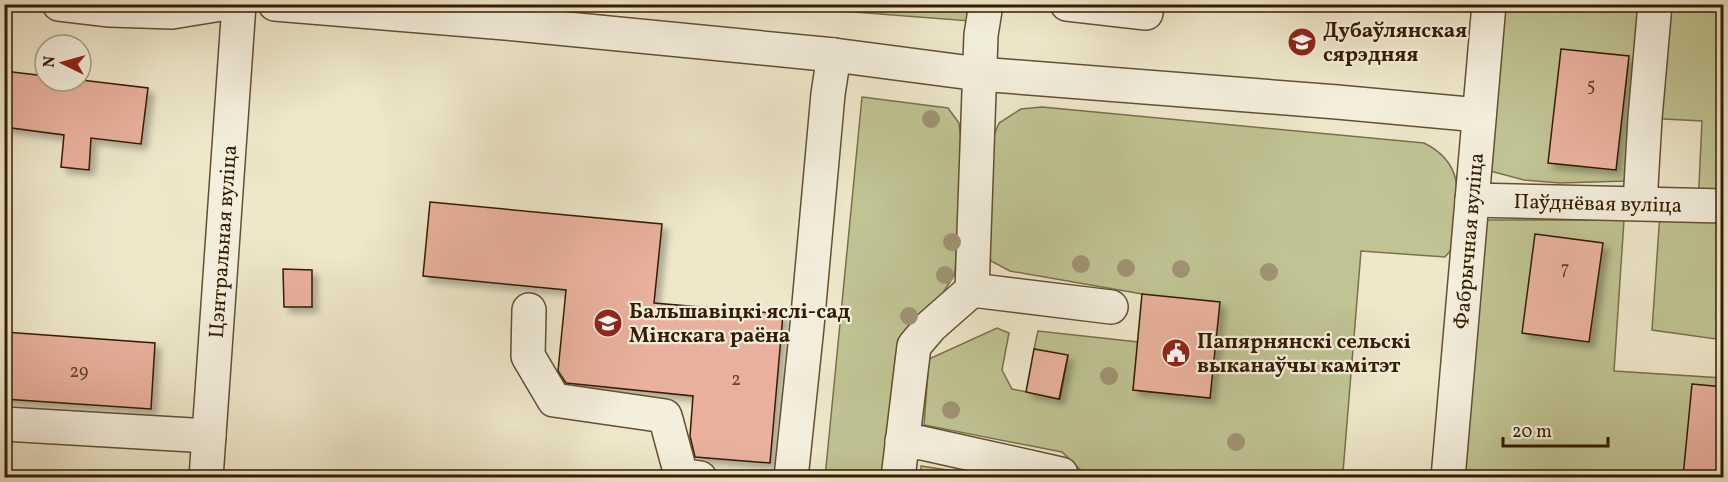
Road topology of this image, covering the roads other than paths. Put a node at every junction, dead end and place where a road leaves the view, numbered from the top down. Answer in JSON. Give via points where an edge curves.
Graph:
{"nodes":[{"id":1,"x":59,"y":4,"type":"edge"},
{"id":2,"x":220,"y":4,"type":"edge"},
{"id":3,"x":239,"y":4,"type":"edge"},
{"id":4,"x":275,"y":4,"type":"edge"},
{"id":5,"x":986,"y":4,"type":"edge"},
{"id":6,"x":1067,"y":4,"type":"edge"},
{"id":7,"x":1489,"y":4,"type":"edge"},
{"id":8,"x":1654,"y":4,"type":"edge"},
{"id":9,"x":1146,"y":13,"type":"dead end"},
{"id":10,"x":834,"y":55,"type":"junction"},
{"id":11,"x":979,"y":74,"type":"junction"},
{"id":12,"x":1479,"y":115,"type":"junction"},
{"id":13,"x":1472,"y":200,"type":"junction"},
{"id":14,"x":1641,"y":203,"type":"junction"},
{"id":15,"x":1724,"y":206,"type":"edge"},
{"id":16,"x":972,"y":290,"type":"junction"},
{"id":17,"x":1111,"y":307,"type":"dead end"},
{"id":18,"x":529,"y":310,"type":"dead end"},
{"id":19,"x":4,"y":424,"type":"edge"},
{"id":20,"x":209,"y":436,"type":"junction"},
{"id":21,"x":902,"y":441,"type":"junction"},
{"id":22,"x":206,"y":477,"type":"edge"},
{"id":23,"x":700,"y":477,"type":"edge"},
{"id":24,"x":791,"y":477,"type":"edge"},
{"id":25,"x":898,"y":477,"type":"edge"},
{"id":26,"x":1062,"y":477,"type":"edge"},
{"id":27,"x":1448,"y":477,"type":"edge"}],
"edges":[{"from":1,"to":2,"type":"street","via":[[172,12]]},
{"from":3,"to":20,"type":"street","name":"Цэнтральная вуліца"},
{"from":4,"to":10,"type":"street"},
{"from":5,"to":11,"type":"street"},
{"from":6,"to":9,"type":"street"},
{"from":7,"to":12,"type":"street","name":"Фабрычная вуліца"},
{"from":8,"to":14,"type":"street"},
{"from":10,"to":11,"type":"street"},
{"from":10,"to":24,"type":"street"},
{"from":11,"to":12,"type":"street"},
{"from":11,"to":16,"type":"street"},
{"from":12,"to":13,"type":"street","name":"Фабрычная вуліца"},
{"from":13,"to":14,"type":"street","name":"Паўднёвая вуліца"},
{"from":13,"to":27,"type":"street","name":"Фабрычная вуліца"},
{"from":14,"to":15,"type":"street","name":"Паўднёвая вуліца"},
{"from":16,"to":17,"type":"street"},
{"from":16,"to":21,"type":"street","via":[[914,346]]},
{"from":18,"to":23,"type":"street","via":[[528,356],[554,400],[665,416],[681,474]]},
{"from":19,"to":20,"type":"street"},
{"from":20,"to":22,"type":"street","name":"Цэнтральная вуліца"},
{"from":21,"to":25,"type":"street"},
{"from":21,"to":26,"type":"street"}]}
